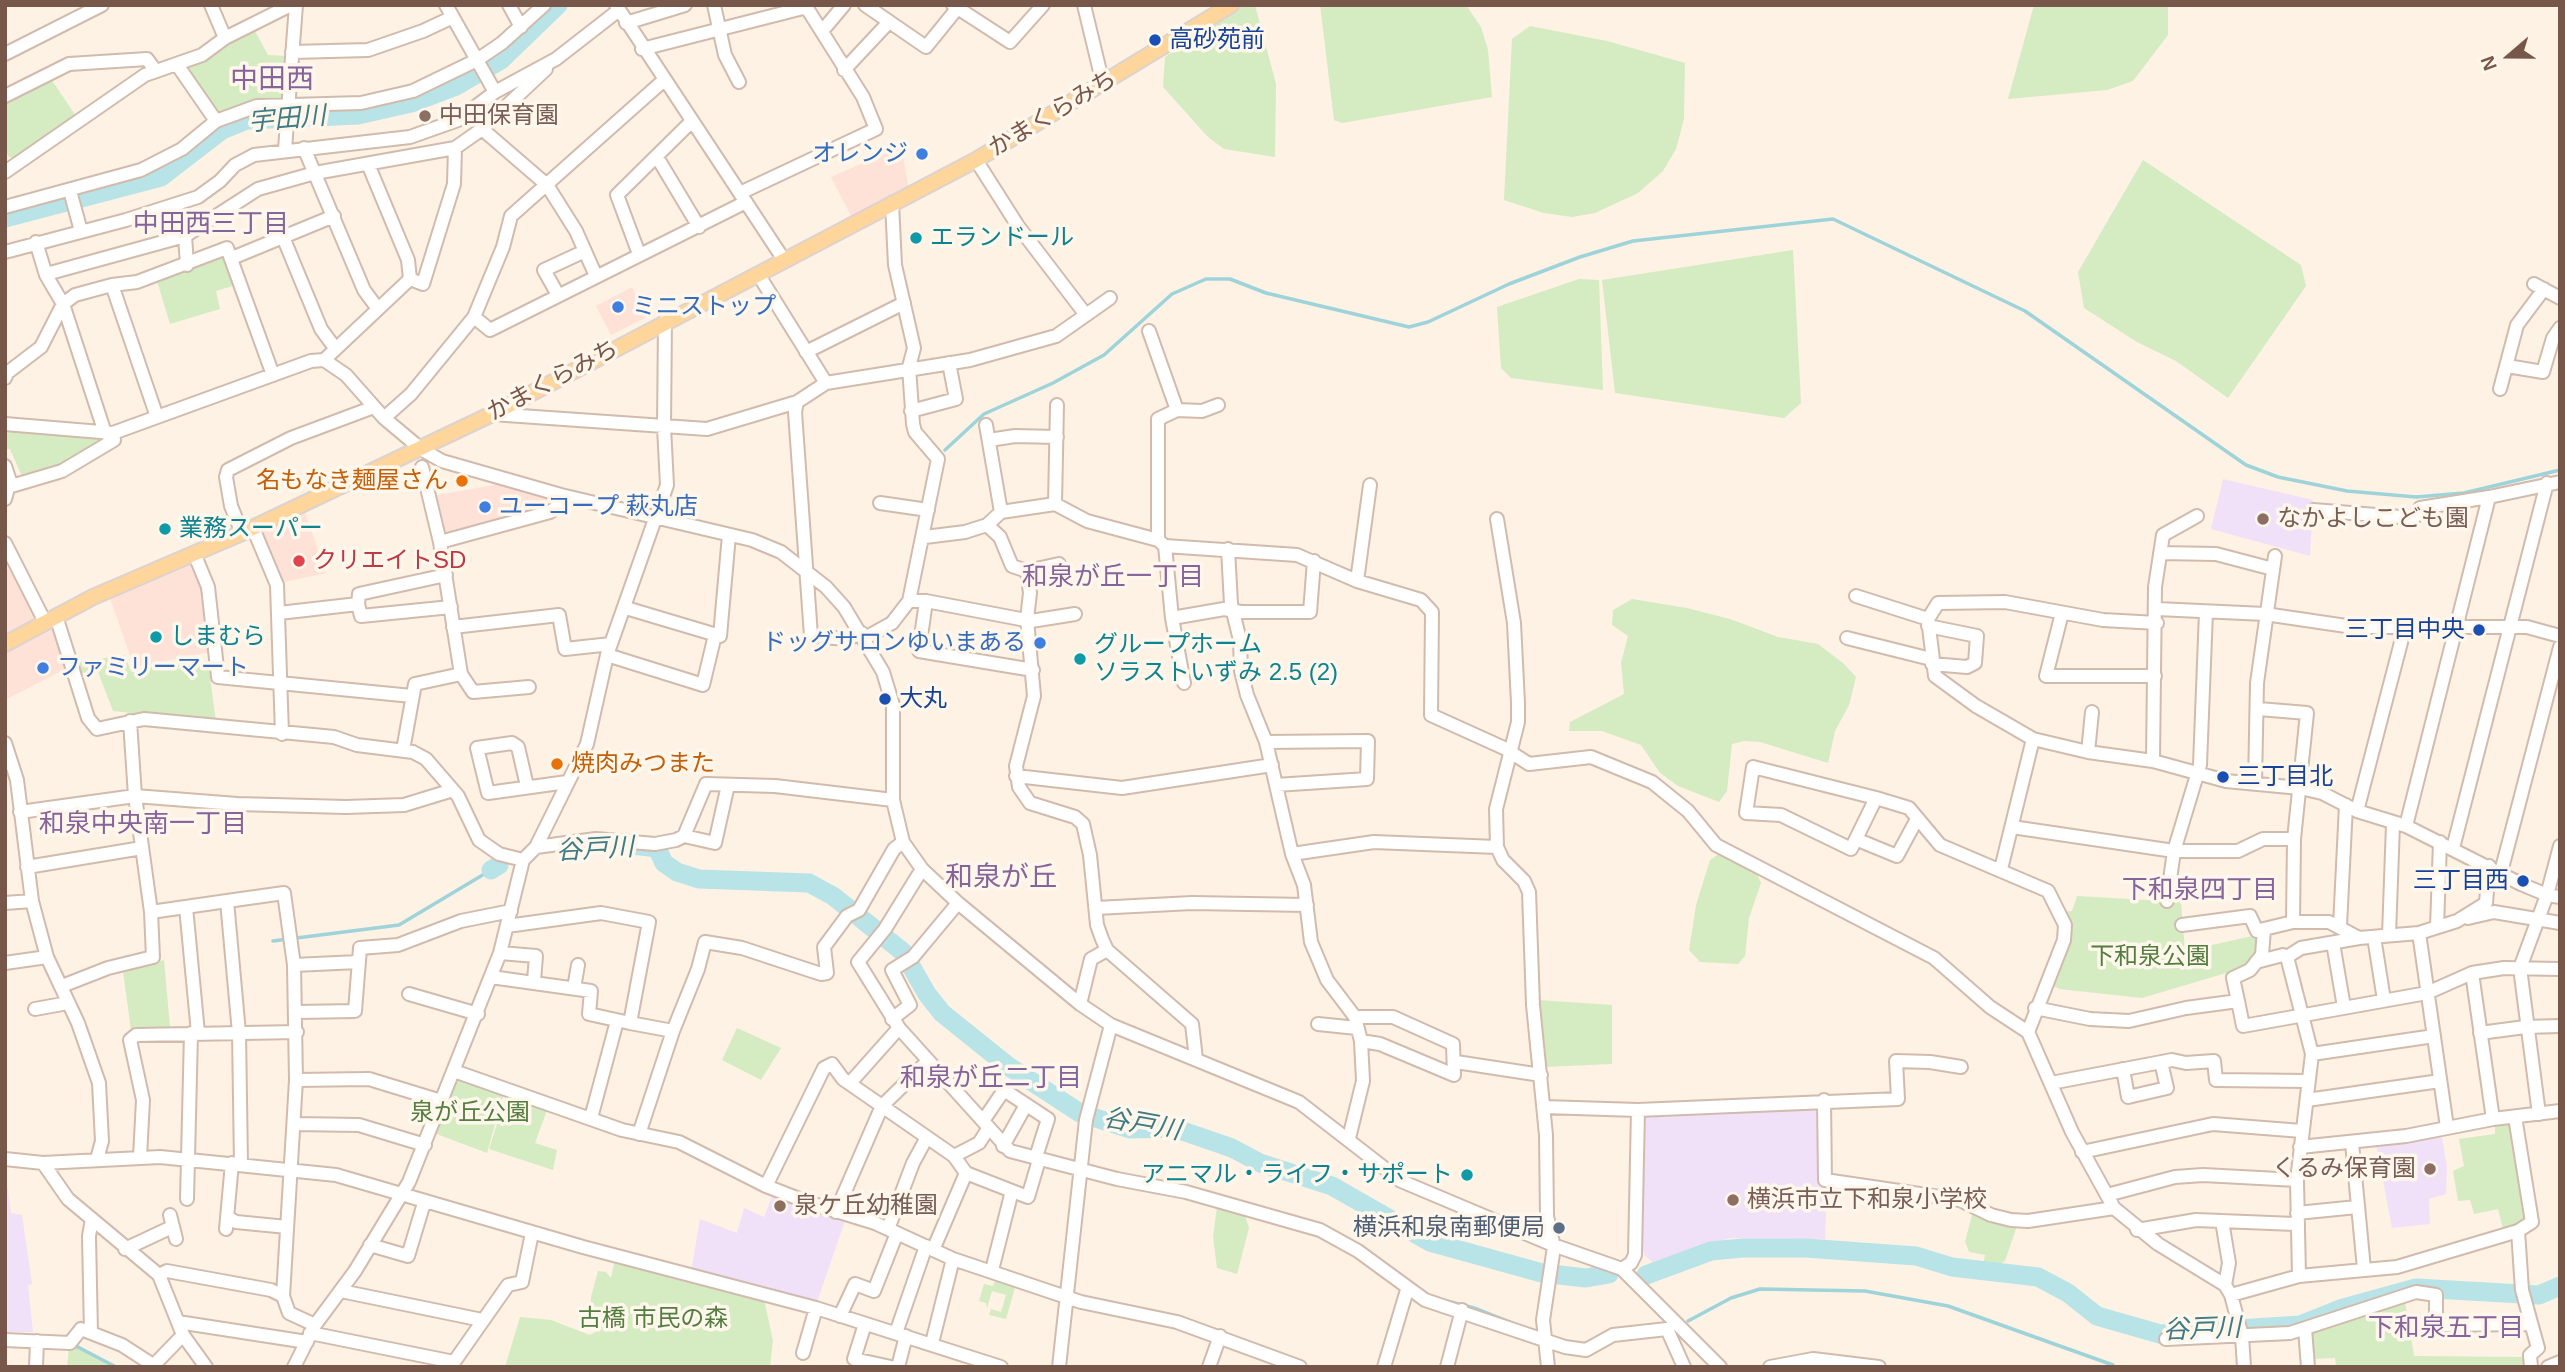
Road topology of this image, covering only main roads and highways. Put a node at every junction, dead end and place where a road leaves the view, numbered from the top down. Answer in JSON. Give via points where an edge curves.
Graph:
{"nodes":[{"id":1,"x":1231,"y":5,"type":"edge"},
{"id":2,"x":5,"y":644,"type":"edge"}],
"edges":[{"from":1,"to":2,"type":"main road","name":"かまくらみち","via":[[976,160],[492,414]]}]}
